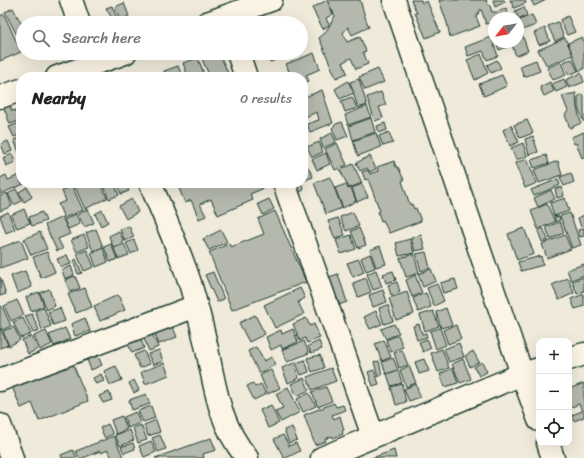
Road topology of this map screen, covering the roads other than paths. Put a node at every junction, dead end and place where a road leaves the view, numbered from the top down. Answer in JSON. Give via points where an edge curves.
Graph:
{"nodes":[{"id":1,"x":71,"y":0,"type":"edge"},
{"id":2,"x":271,"y":0,"type":"edge"},
{"id":3,"x":394,"y":0,"type":"edge"},
{"id":4,"x":77,"y":16,"type":"edge"},
{"id":5,"x":219,"y":16,"type":"edge"},
{"id":6,"x":108,"y":60,"type":"edge"},
{"id":7,"x":240,"y":60,"type":"edge"},
{"id":8,"x":96,"y":65,"type":"edge"},
{"id":9,"x":74,"y":72,"type":"edge"},
{"id":10,"x":244,"y":72,"type":"edge"},
{"id":11,"x":16,"y":92,"type":"edge"},
{"id":12,"x":0,"y":97,"type":"edge"},
{"id":13,"x":152,"y":188,"type":"edge"},
{"id":14,"x":286,"y":188,"type":"edge"},
{"id":15,"x":196,"y":306,"type":"junction"},
{"id":16,"x":584,"y":354,"type":"edge"},
{"id":17,"x":572,"y":358,"type":"edge"},
{"id":18,"x":531,"y":371,"type":"edge"},
{"id":19,"x":0,"y":380,"type":"edge"},
{"id":20,"x":537,"y":410,"type":"edge"},
{"id":21,"x":0,"y":425,"type":"edge"},
{"id":22,"x":373,"y":436,"type":"junction"},
{"id":23,"x":549,"y":446,"type":"edge"},
{"id":24,"x":12,"y":458,"type":"edge"},
{"id":25,"x":247,"y":458,"type":"edge"},
{"id":26,"x":322,"y":458,"type":"edge"},
{"id":27,"x":553,"y":458,"type":"edge"}],
"edges":[{"from":1,"to":4,"type":"street"},
{"from":2,"to":5,"type":"street"},
{"from":3,"to":18,"type":"street"},
{"from":6,"to":8,"type":"street"},
{"from":7,"to":10,"type":"street"},
{"from":8,"to":9,"type":"street"},
{"from":11,"to":12,"type":"street"},
{"from":13,"to":15,"type":"street","via":[[181,257]]},
{"from":14,"to":22,"type":"street"},
{"from":15,"to":19,"type":"street"},
{"from":15,"to":25,"type":"street","via":[[222,415],[230,434]]},
{"from":16,"to":17,"type":"street"},
{"from":18,"to":20,"type":"street"},
{"from":18,"to":22,"type":"street"},
{"from":21,"to":24,"type":"street"},
{"from":22,"to":26,"type":"street"},
{"from":23,"to":27,"type":"street"}]}
